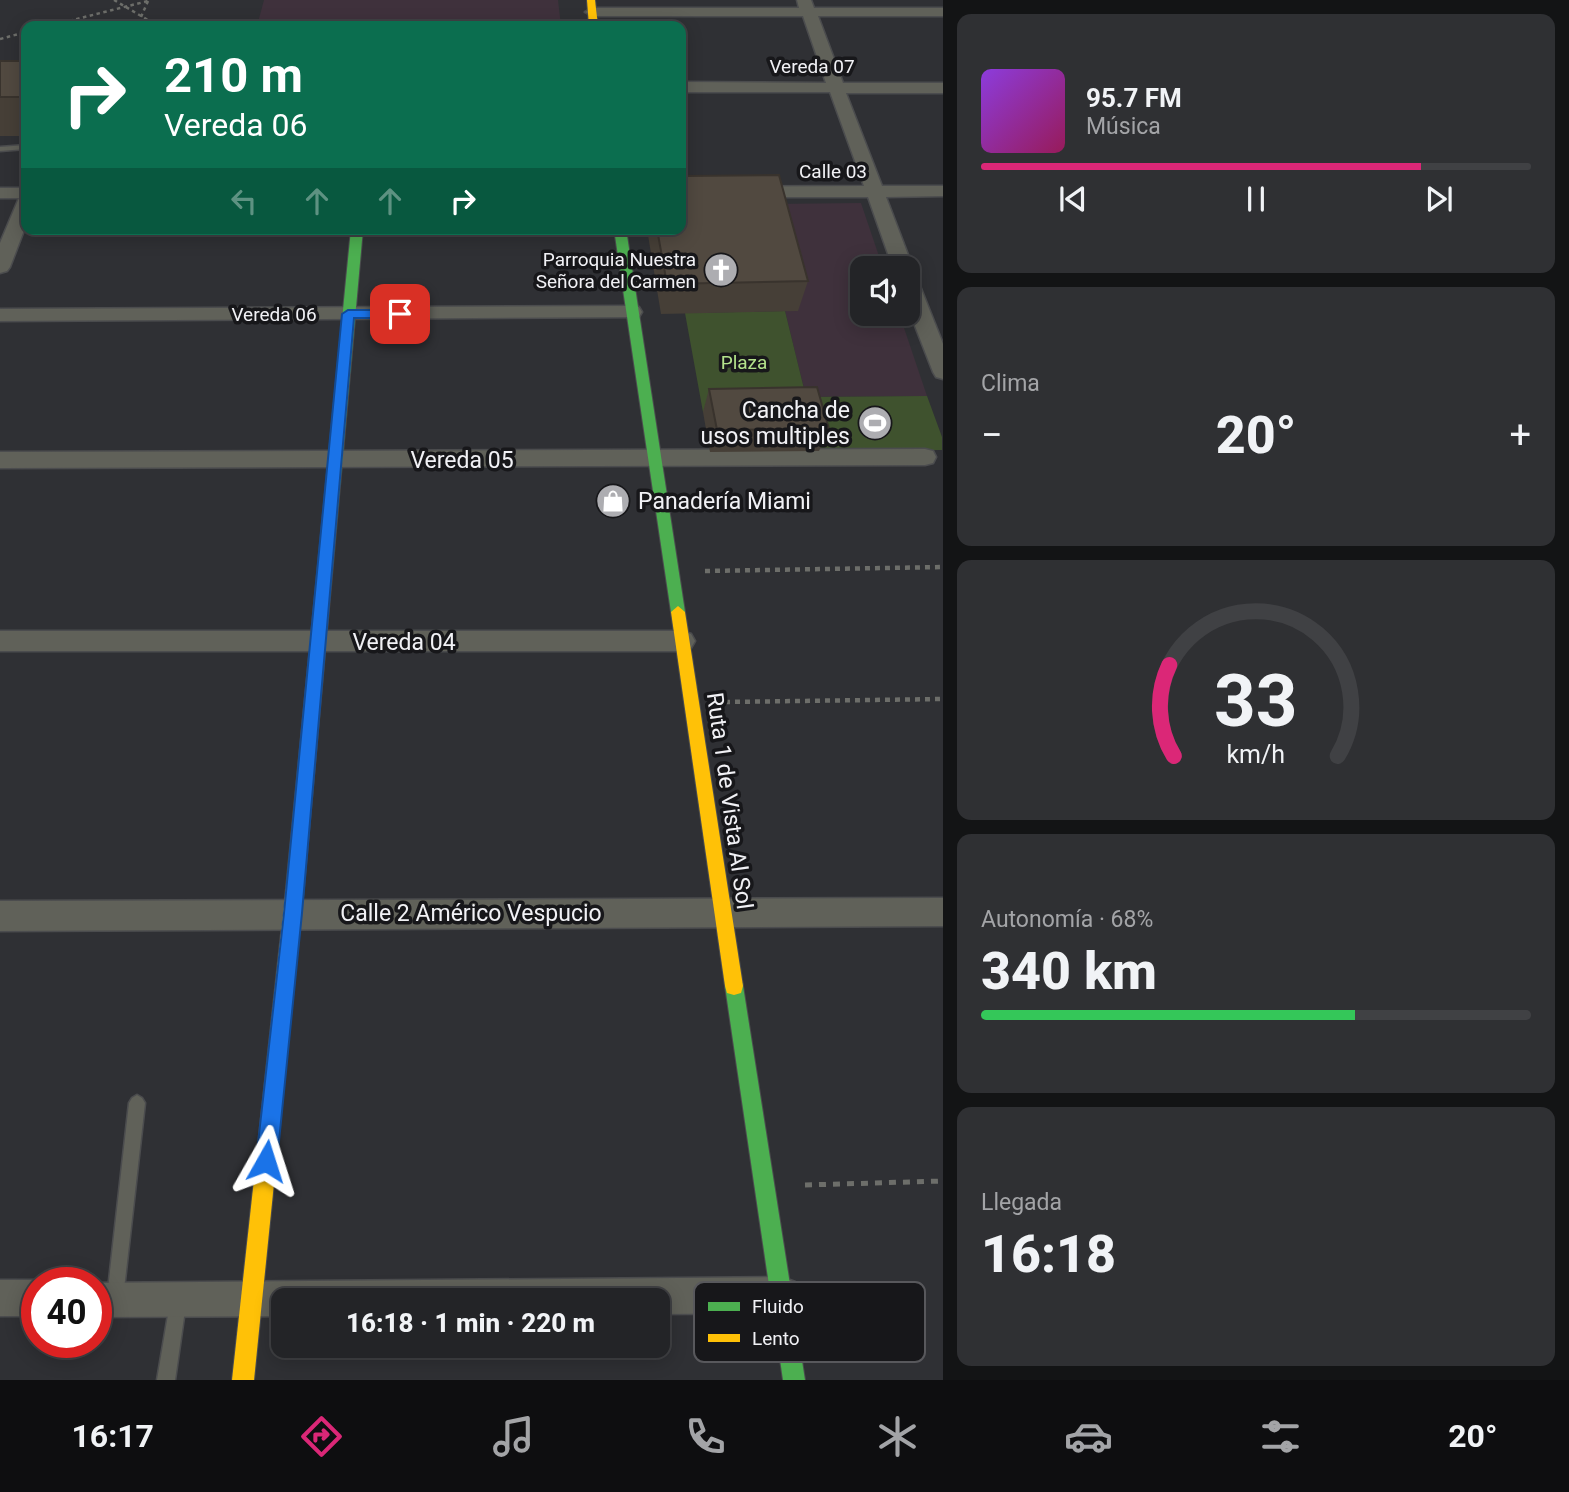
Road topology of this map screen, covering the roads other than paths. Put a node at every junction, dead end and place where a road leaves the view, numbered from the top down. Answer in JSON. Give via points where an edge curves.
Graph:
{"nodes":[{"id":1,"x":806,"y":6,"type":"edge"},
{"id":2,"x":943,"y":12,"type":"edge"},
{"id":3,"x":592,"y":13,"type":"edge"},
{"id":4,"x":686,"y":87,"type":"edge"},
{"id":5,"x":837,"y":87,"type":"junction"},
{"id":6,"x":943,"y":88,"type":"edge"},
{"id":7,"x":21,"y":147,"type":"edge"},
{"id":8,"x":0,"y":149,"type":"edge"},
{"id":9,"x":943,"y":191,"type":"edge"},
{"id":10,"x":686,"y":192,"type":"edge"},
{"id":11,"x":875,"y":192,"type":"junction"},
{"id":12,"x":0,"y":193,"type":"edge"},
{"id":13,"x":21,"y":193,"type":"edge"},
{"id":14,"x":21,"y":214,"type":"edge"},
{"id":15,"x":356,"y":235,"type":"edge"},
{"id":16,"x":621,"y":235,"type":"edge"},
{"id":17,"x":899,"y":256,"type":"edge"},
{"id":18,"x":0,"y":267,"type":"edge"},
{"id":19,"x":679,"y":280,"type":"edge"},
{"id":20,"x":628,"y":282,"type":"junction"},
{"id":21,"x":632,"y":312,"type":"junction"},
{"id":22,"x":920,"y":313,"type":"joint"},
{"id":23,"x":943,"y":313,"type":"edge"},
{"id":24,"x":348,"y":314,"type":"junction"},
{"id":25,"x":0,"y":315,"type":"edge"},
{"id":26,"x":943,"y":372,"type":"edge"},
{"id":27,"x":925,"y":457,"type":"dead end"},
{"id":28,"x":0,"y":460,"type":"edge"},
{"id":29,"x":654,"y":460,"type":"junction"},
{"id":30,"x":334,"y":461,"type":"junction"},
{"id":31,"x":682,"y":640,"type":"junction"},
{"id":32,"x":0,"y":641,"type":"edge"},
{"id":33,"x":317,"y":642,"type":"junction"},
{"id":34,"x":943,"y":912,"type":"edge"},
{"id":35,"x":293,"y":913,"type":"junction"},
{"id":36,"x":723,"y":914,"type":"junction"},
{"id":37,"x":0,"y":916,"type":"edge"},
{"id":38,"x":137,"y":1103,"type":"dead end"},
{"id":39,"x":110,"y":1267,"type":"edge"},
{"id":40,"x":780,"y":1282,"type":"edge"},
{"id":41,"x":694,"y":1296,"type":"edge"},
{"id":42,"x":0,"y":1298,"type":"edge"},
{"id":43,"x":21,"y":1298,"type":"edge"},
{"id":44,"x":112,"y":1299,"type":"edge"},
{"id":45,"x":179,"y":1299,"type":"junction"},
{"id":46,"x":251,"y":1299,"type":"junction"},
{"id":47,"x":791,"y":1362,"type":"edge"},
{"id":48,"x":166,"y":1380,"type":"edge"},
{"id":49,"x":243,"y":1380,"type":"edge"},
{"id":50,"x":794,"y":1380,"type":"edge"}],
"edges":[{"from":1,"to":2,"type":"street"},
{"from":1,"to":3,"type":"street"},
{"from":1,"to":5,"type":"street"},
{"from":4,"to":5,"type":"street","name":"Vereda 07"},
{"from":5,"to":6,"type":"street","name":"Vereda 07"},
{"from":5,"to":11,"type":"street"},
{"from":7,"to":8,"type":"lane"},
{"from":9,"to":11,"type":"street","name":"Calle 03"},
{"from":10,"to":11,"type":"street","name":"Calle 03"},
{"from":11,"to":17,"type":"street"},
{"from":12,"to":13,"type":"street"},
{"from":14,"to":18,"type":"street"},
{"from":15,"to":24,"type":"street"},
{"from":16,"to":20,"type":"street","name":"Ruta 1 de Vista Al Sol"},
{"from":19,"to":20,"type":"lane"},
{"from":20,"to":21,"type":"street","name":"Ruta 1 de Vista Al Sol"},
{"from":21,"to":24,"type":"street","name":"Vereda 06"},
{"from":21,"to":29,"type":"street","name":"Ruta 1 de Vista Al Sol"},
{"from":22,"to":23,"type":"street"},
{"from":22,"to":26,"type":"street"},
{"from":24,"to":25,"type":"street","name":"Vereda 06"},
{"from":24,"to":30,"type":"street"},
{"from":27,"to":29,"type":"street","name":"Vereda 05"},
{"from":28,"to":30,"type":"street","name":"Vereda 05"},
{"from":29,"to":30,"type":"street","name":"Vereda 05"},
{"from":29,"to":31,"type":"street","name":"Ruta 1 de Vista Al Sol"},
{"from":30,"to":33,"type":"street"},
{"from":31,"to":33,"type":"street","name":"Vereda 04"},
{"from":31,"to":36,"type":"street","name":"Ruta 1 de Vista Al Sol"},
{"from":32,"to":33,"type":"street","name":"Vereda 04"},
{"from":33,"to":35,"type":"street"},
{"from":34,"to":36,"type":"street","name":"Calle 2 Américo Vespucio"},
{"from":35,"to":36,"type":"street","name":"Calle 2 Américo Vespucio"},
{"from":35,"to":37,"type":"street","name":"Calle 2 Américo Vespucio"},
{"from":35,"to":46,"type":"street"},
{"from":36,"to":40,"type":"street","name":"Ruta 1 de Vista Al Sol"},
{"from":38,"to":39,"type":"lane"},
{"from":41,"to":46,"type":"street"},
{"from":42,"to":43,"type":"street"},
{"from":44,"to":45,"type":"street"},
{"from":45,"to":46,"type":"street"},
{"from":45,"to":48,"type":"lane"},
{"from":46,"to":49,"type":"street"},
{"from":47,"to":50,"type":"street","name":"Ruta 1 de Vista Al Sol"}]}
